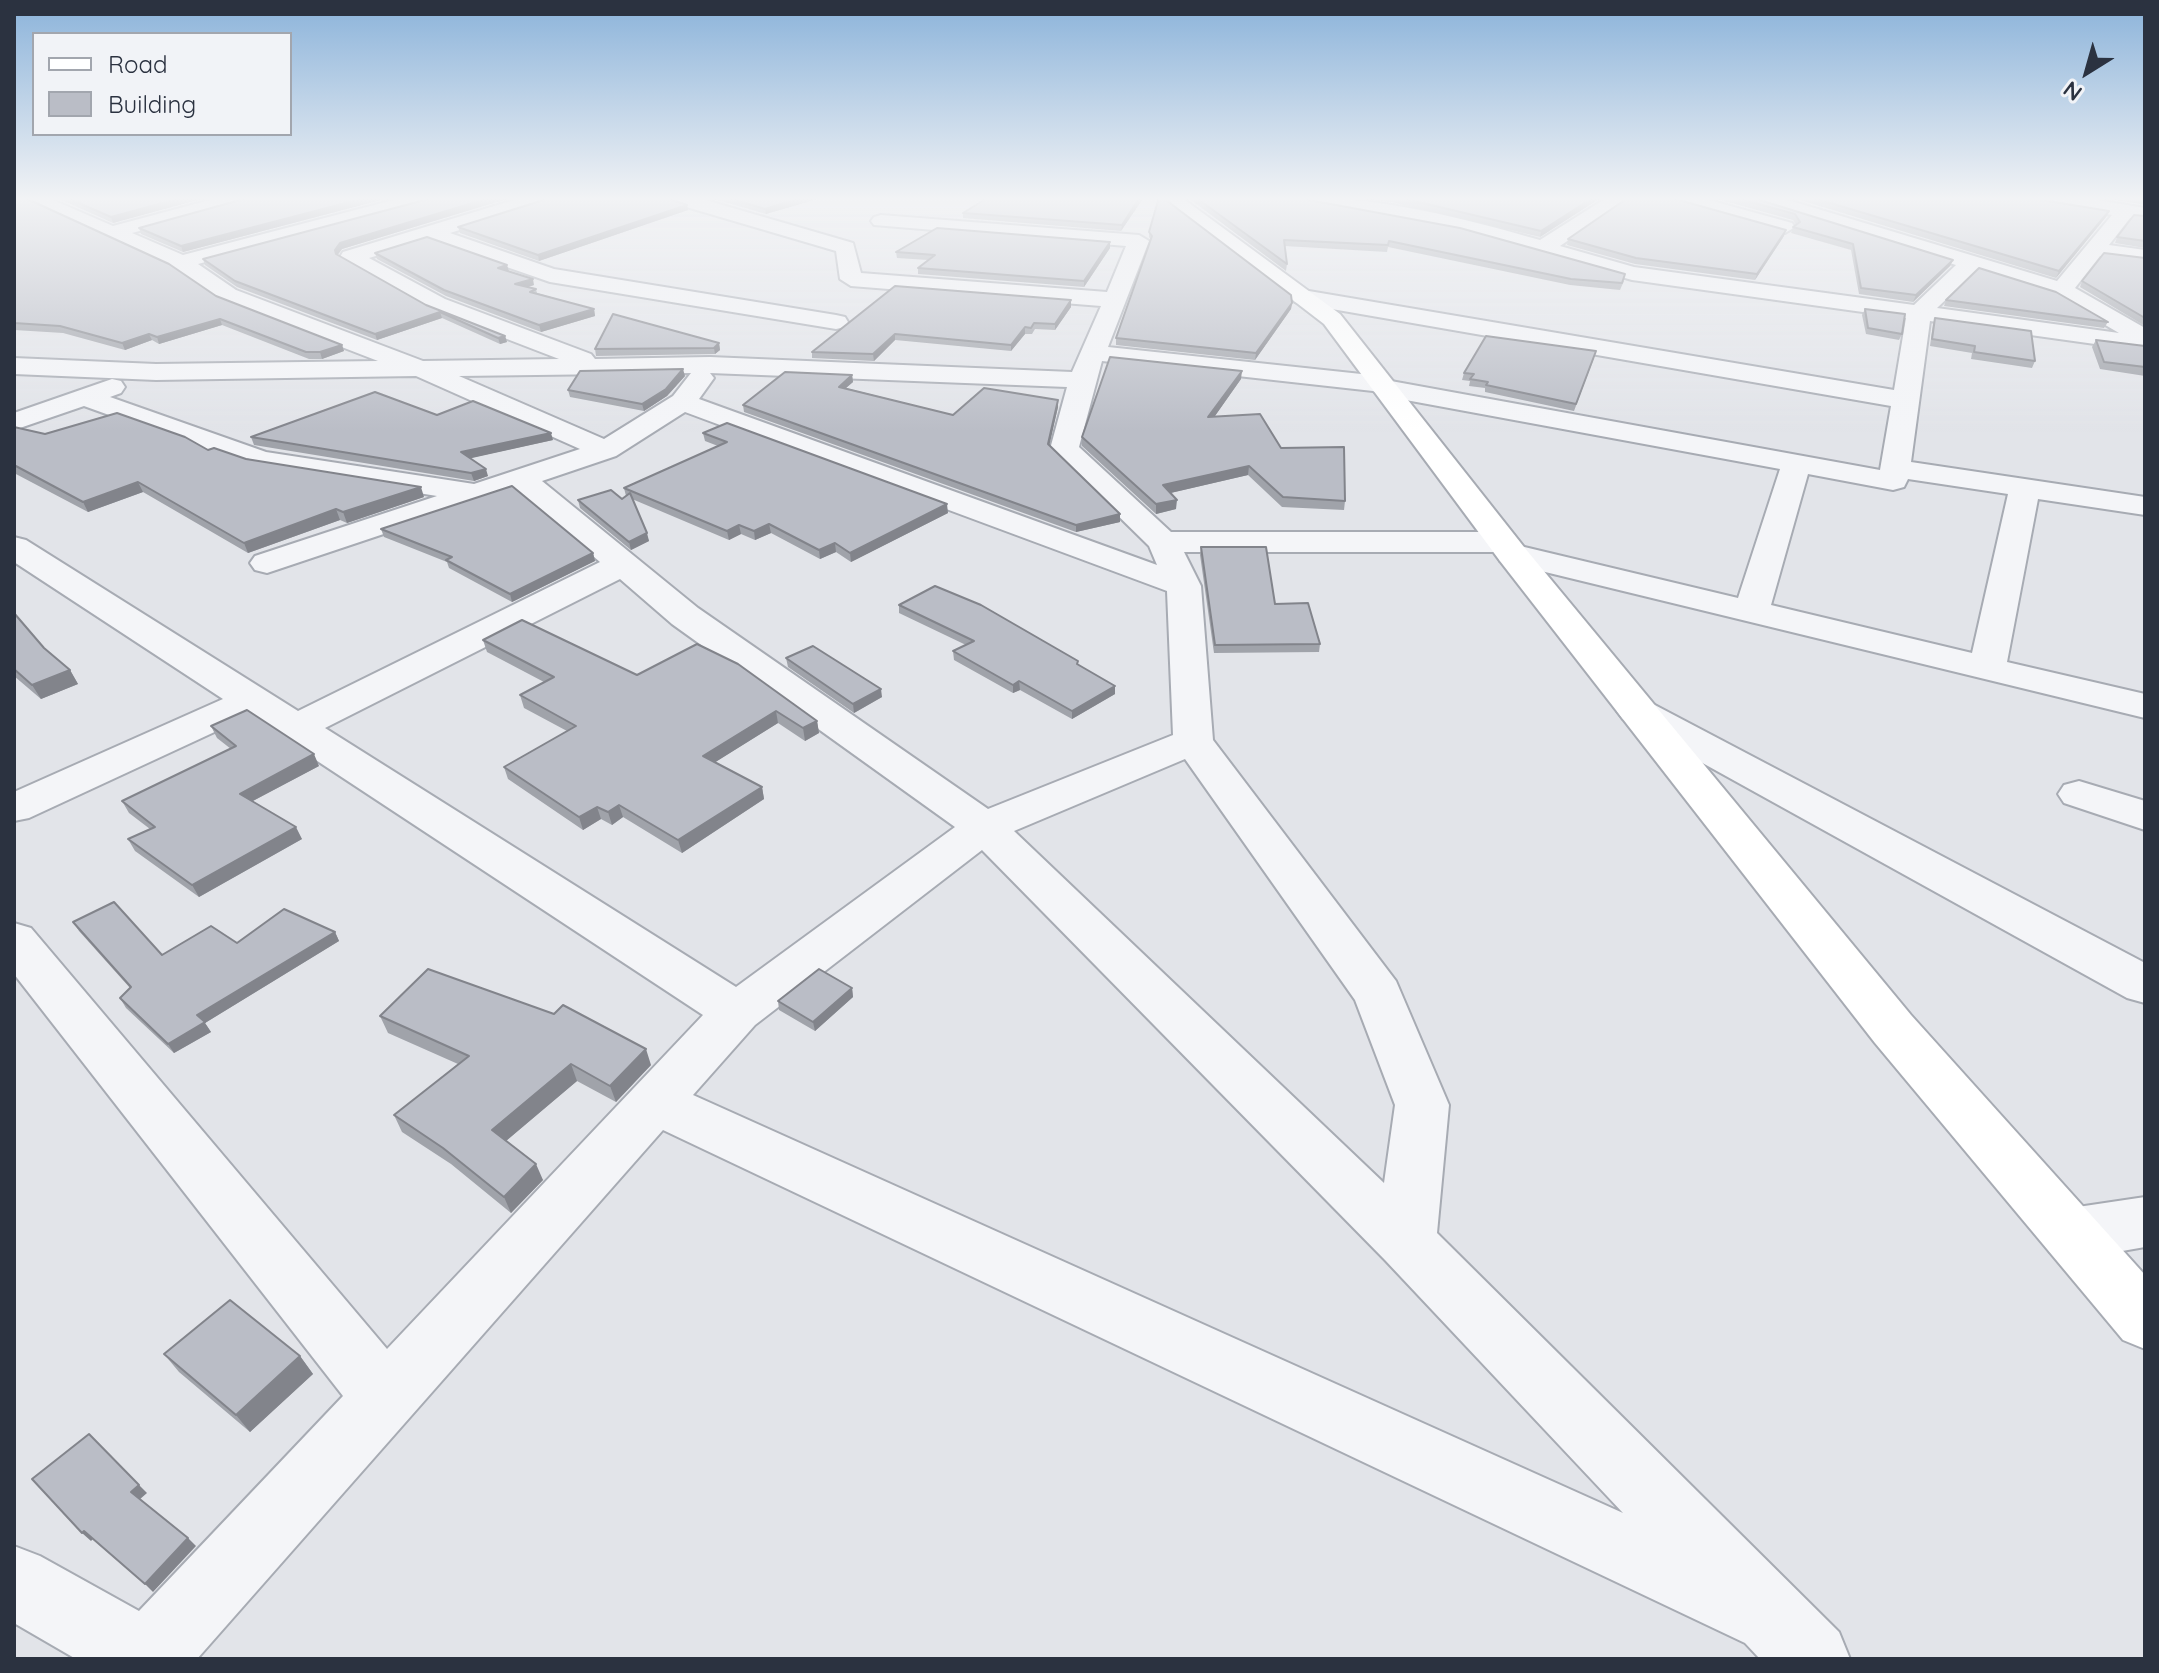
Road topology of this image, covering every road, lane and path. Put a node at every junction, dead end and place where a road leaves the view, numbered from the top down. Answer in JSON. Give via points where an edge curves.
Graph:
{"nodes":[{"id":1,"x":200,"y":275,"type":"edge"},
{"id":2,"x":384,"y":275,"type":"edge"},
{"id":3,"x":550,"y":275,"type":"edge"},
{"id":4,"x":853,"y":275,"type":"edge"},
{"id":5,"x":1126,"y":275,"type":"edge"},
{"id":6,"x":1273,"y":275,"type":"edge"},
{"id":7,"x":1647,"y":275,"type":"edge"},
{"id":8,"x":1958,"y":275,"type":"edge"},
{"id":9,"x":2008,"y":275,"type":"edge"},
{"id":10,"x":2081,"y":275,"type":"edge"},
{"id":11,"x":889,"y":282,"type":"junction"},
{"id":12,"x":2070,"y":295,"type":"junction"},
{"id":13,"x":1303,"y":297,"type":"junction"},
{"id":14,"x":1116,"y":300,"type":"junction"},
{"id":15,"x":1919,"y":313,"type":"junction"},
{"id":16,"x":2145,"y":316,"type":"edge"},
{"id":17,"x":836,"y":322,"type":"junction"},
{"id":18,"x":2145,"y":337,"type":"edge"},
{"id":19,"x":2145,"y":344,"type":"edge"},
{"id":20,"x":710,"y":365,"type":"junction"},
{"id":21,"x":14,"y":366,"type":"edge"},
{"id":22,"x":603,"y":367,"type":"junction"},
{"id":23,"x":1089,"y":367,"type":"junction"},
{"id":24,"x":775,"y":368,"type":"junction"},
{"id":25,"x":423,"y":370,"type":"junction"},
{"id":26,"x":156,"y":372,"type":"junction"},
{"id":27,"x":1382,"y":386,"type":"junction"},
{"id":28,"x":85,"y":397,"type":"junction"},
{"id":29,"x":1905,"y":400,"type":"junction"},
{"id":30,"x":683,"y":402,"type":"junction"},
{"id":31,"x":14,"y":422,"type":"edge"},
{"id":32,"x":606,"y":450,"type":"junction"},
{"id":33,"x":1796,"y":464,"type":"junction"},
{"id":34,"x":1894,"y":468,"type":"junction"},
{"id":35,"x":497,"y":486,"type":"junction"},
{"id":36,"x":2025,"y":488,"type":"junction"},
{"id":37,"x":2145,"y":506,"type":"edge"},
{"id":38,"x":1163,"y":542,"type":"junction"},
{"id":39,"x":14,"y":547,"type":"edge"},
{"id":40,"x":1507,"y":548,"type":"junction"},
{"id":41,"x":267,"y":563,"type":"dead end"},
{"id":42,"x":623,"y":564,"type":"junction"},
{"id":43,"x":1184,"y":586,"type":"junction"},
{"id":44,"x":1751,"y":612,"type":"junction"},
{"id":45,"x":1987,"y":668,"type":"junction"},
{"id":46,"x":252,"y":700,"type":"junction"},
{"id":47,"x":2145,"y":706,"type":"edge"},
{"id":48,"x":1637,"y":711,"type":"junction"},
{"id":49,"x":295,"y":728,"type":"junction"},
{"id":50,"x":1193,"y":741,"type":"junction"},
{"id":51,"x":2079,"y":794,"type":"dead end"},
{"id":52,"x":14,"y":808,"type":"edge"},
{"id":53,"x":2145,"y":816,"type":"edge"},
{"id":54,"x":984,"y":827,"type":"junction"},
{"id":55,"x":14,"y":940,"type":"edge"},
{"id":56,"x":2145,"y":985,"type":"edge"},
{"id":57,"x":737,"y":1012,"type":"junction"},
{"id":58,"x":655,"y":1102,"type":"junction"},
{"id":59,"x":2145,"y":1222,"type":"edge"},
{"id":60,"x":2071,"y":1234,"type":"junction"},
{"id":61,"x":1406,"y":1242,"type":"junction"},
{"id":62,"x":2145,"y":1320,"type":"edge"},
{"id":63,"x":385,"y":1397,"type":"junction"},
{"id":64,"x":14,"y":1582,"type":"edge"},
{"id":65,"x":1791,"y":1639,"type":"edge"},
{"id":66,"x":148,"y":1658,"type":"edge"}],
"edges":[{"from":1,"to":25,"type":"street","via":[[228,295]]},
{"from":2,"to":22,"type":"street","via":[[437,304]]},
{"from":3,"to":17,"type":"street"},
{"from":4,"to":11,"type":"street","via":[[851,279]]},
{"from":5,"to":14,"type":"street"},
{"from":6,"to":13,"type":"street"},
{"from":7,"to":15,"type":"street"},
{"from":8,"to":15,"type":"street"},
{"from":9,"to":12,"type":"street"},
{"from":10,"to":12,"type":"street"},
{"from":11,"to":14,"type":"street"},
{"from":11,"to":17,"type":"street"},
{"from":12,"to":16,"type":"street"},
{"from":12,"to":18,"type":"street"},
{"from":13,"to":27,"type":"street","via":[[1332,319]]},
{"from":13,"to":29,"type":"street"},
{"from":14,"to":23,"type":"street"},
{"from":15,"to":19,"type":"street"},
{"from":15,"to":29,"type":"street"},
{"from":17,"to":24,"type":"street"},
{"from":20,"to":22,"type":"street"},
{"from":20,"to":24,"type":"street"},
{"from":20,"to":30,"type":"street"},
{"from":21,"to":26,"type":"street"},
{"from":22,"to":25,"type":"street"},
{"from":23,"to":24,"type":"street"},
{"from":23,"to":27,"type":"street"},
{"from":23,"to":38,"type":"street","via":[[1064,449]]},
{"from":25,"to":26,"type":"street"},
{"from":25,"to":32,"type":"street"},
{"from":26,"to":28,"type":"street"},
{"from":27,"to":33,"type":"street"},
{"from":27,"to":40,"type":"street"},
{"from":28,"to":31,"type":"street"},
{"from":28,"to":35,"type":"street","via":[[261,460]]},
{"from":29,"to":34,"type":"street"},
{"from":30,"to":32,"type":"street"},
{"from":30,"to":43,"type":"street"},
{"from":32,"to":35,"type":"street"},
{"from":33,"to":34,"type":"street","via":[[1893,481]]},
{"from":33,"to":44,"type":"street"},
{"from":34,"to":36,"type":"street"},
{"from":35,"to":41,"type":"street"},
{"from":35,"to":42,"type":"street"},
{"from":36,"to":37,"type":"street"},
{"from":36,"to":45,"type":"street"},
{"from":38,"to":40,"type":"street"},
{"from":38,"to":43,"type":"street"},
{"from":39,"to":46,"type":"street"},
{"from":40,"to":44,"type":"street"},
{"from":40,"to":48,"type":"street"},
{"from":42,"to":49,"type":"street"},
{"from":42,"to":54,"type":"street","via":[[685,616]]},
{"from":43,"to":50,"type":"street"},
{"from":44,"to":45,"type":"street"},
{"from":45,"to":47,"type":"street"},
{"from":46,"to":49,"type":"street"},
{"from":46,"to":52,"type":"street"},
{"from":48,"to":56,"type":"street"},
{"from":48,"to":60,"type":"street","via":[[1893,1029]]},
{"from":49,"to":57,"type":"street"},
{"from":50,"to":54,"type":"street"},
{"from":50,"to":61,"type":"street","via":[[1378,994],[1422,1105]]},
{"from":51,"to":53,"type":"street"},
{"from":54,"to":57,"type":"street"},
{"from":54,"to":61,"type":"street"},
{"from":55,"to":63,"type":"street"},
{"from":57,"to":58,"type":"street"},
{"from":58,"to":63,"type":"street"},
{"from":58,"to":65,"type":"street"},
{"from":59,"to":60,"type":"street"},
{"from":60,"to":62,"type":"street"},
{"from":61,"to":65,"type":"street"},
{"from":63,"to":66,"type":"street"},
{"from":64,"to":66,"type":"street"}]}
